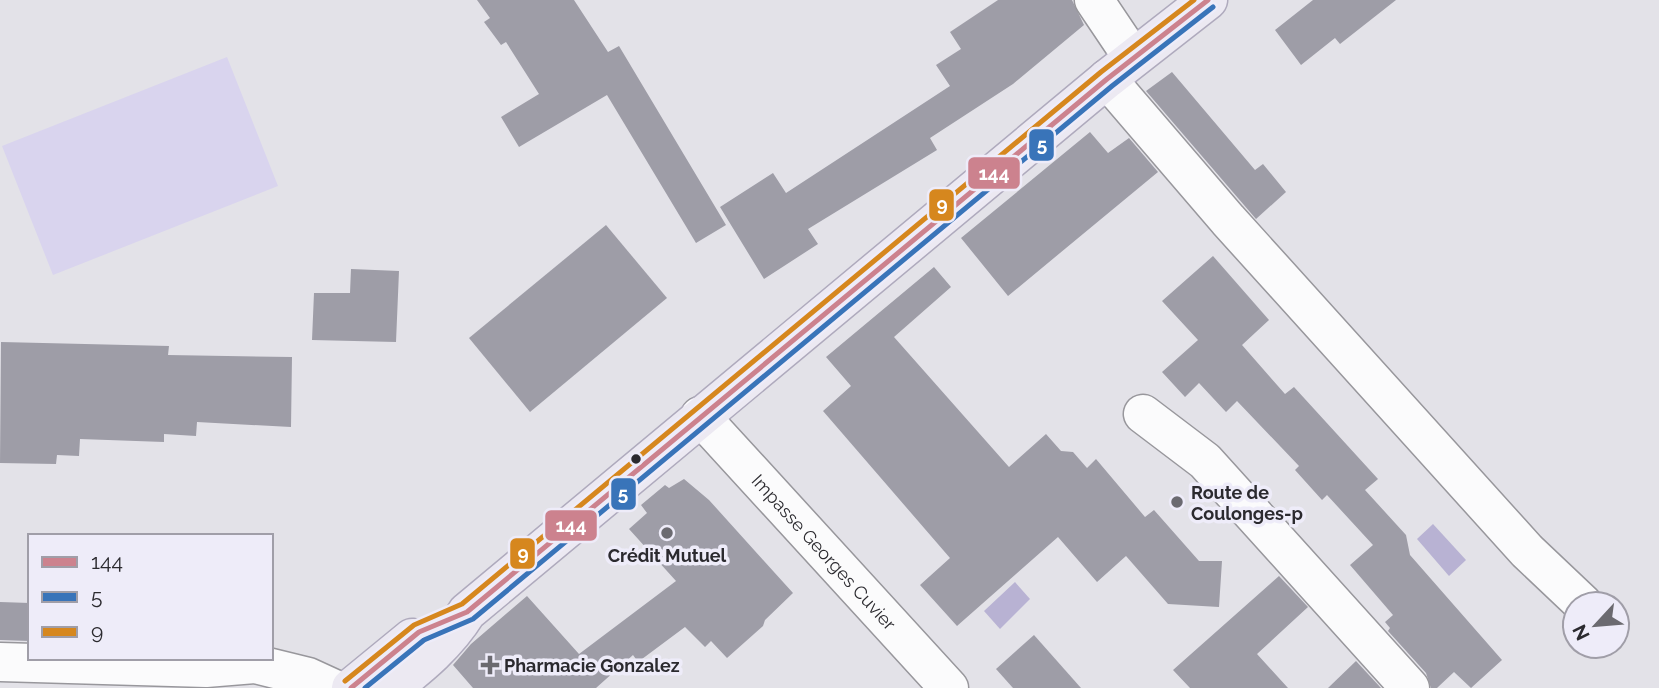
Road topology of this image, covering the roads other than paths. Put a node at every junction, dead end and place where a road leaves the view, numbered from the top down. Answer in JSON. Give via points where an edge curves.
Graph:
{"nodes":[{"id":1,"x":1094,"y":0,"type":"edge"},
{"id":2,"x":1208,"y":0,"type":"edge"},
{"id":3,"x":1120,"y":68,"type":"junction"},
{"id":4,"x":1143,"y":414,"type":"dead end"},
{"id":5,"x":700,"y":416,"type":"junction"},
{"id":6,"x":1568,"y":590,"type":"edge"},
{"id":7,"x":467,"y":612,"type":"junction"},
{"id":8,"x":0,"y":662,"type":"edge"},
{"id":9,"x":206,"y":668,"type":"junction"},
{"id":10,"x":249,"y":688,"type":"edge"},
{"id":11,"x":332,"y":688,"type":"edge"},
{"id":12,"x":351,"y":688,"type":"edge"},
{"id":13,"x":392,"y":688,"type":"edge"},
{"id":14,"x":949,"y":688,"type":"edge"},
{"id":15,"x":1410,"y":688,"type":"edge"}],
"edges":[{"from":1,"to":3,"type":"street"},
{"from":2,"to":3,"type":"main road"},
{"from":3,"to":5,"type":"main road"},
{"from":3,"to":6,"type":"street","via":[[1228,220],[1527,551]]},
{"from":4,"to":15,"type":"street","via":[[1205,461]]},
{"from":5,"to":7,"type":"main road"},
{"from":5,"to":14,"type":"street","name":"Impasse Georges Cuvier"},
{"from":7,"to":12,"type":"main road","via":[[419,632]]},
{"from":7,"to":13,"type":"main road","via":[[453,635]]},
{"from":8,"to":9,"type":"street"},
{"from":9,"to":10,"type":"street"},
{"from":9,"to":11,"type":"street","via":[[256,664],[290,671]]}]}
